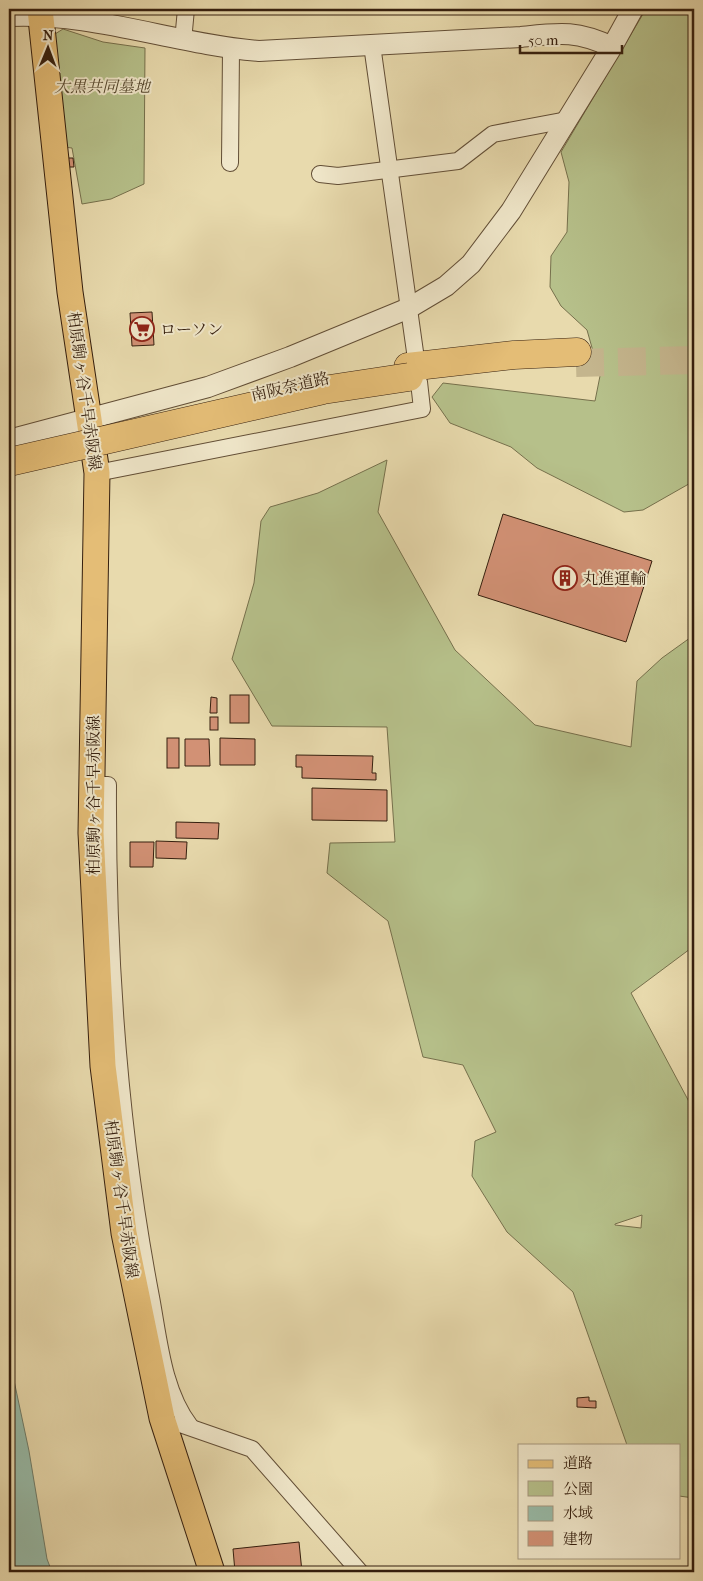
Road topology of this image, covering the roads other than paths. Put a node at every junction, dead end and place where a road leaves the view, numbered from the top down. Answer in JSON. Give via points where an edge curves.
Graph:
{"nodes":[{"id":1,"x":186,"y":9,"type":"edge"},
{"id":2,"x":633,"y":9,"type":"edge"},
{"id":3,"x":29,"y":14,"type":"edge"},
{"id":4,"x":182,"y":41,"type":"junction"},
{"id":5,"x":372,"y":45,"type":"junction"},
{"id":6,"x":612,"y":47,"type":"junction"},
{"id":7,"x":231,"y":48,"type":"junction"},
{"id":8,"x":567,"y":120,"type":"junction"},
{"id":9,"x":230,"y":163,"type":"dead end"},
{"id":10,"x":390,"y":171,"type":"junction"},
{"id":11,"x":320,"y":174,"type":"dead end"},
{"id":12,"x":409,"y":308,"type":"junction"},
{"id":13,"x":577,"y":357,"type":"tunnel mouth"},
{"id":14,"x":413,"y":371,"type":"junction"},
{"id":15,"x":80,"y":421,"type":"junction"},
{"id":16,"x":9,"y":440,"type":"edge"},
{"id":17,"x":9,"y":452,"type":"edge"},
{"id":18,"x":9,"y":462,"type":"edge"},
{"id":19,"x":97,"y":473,"type":"junction"},
{"id":20,"x":91,"y":785,"type":"junction"},
{"id":21,"x":162,"y":1418,"type":"junction"},
{"id":22,"x":190,"y":1426,"type":"junction"},
{"id":23,"x":212,"y":1572,"type":"edge"},
{"id":24,"x":360,"y":1572,"type":"edge"}],
"edges":[{"from":1,"to":4,"type":"street"},
{"from":2,"to":6,"type":"street"},
{"from":3,"to":4,"type":"street","via":[[84,21]]},
{"from":3,"to":15,"type":"main road","name":"柏原駒ヶ谷千早赤阪線","via":[[70,292]]},
{"from":4,"to":7,"type":"street"},
{"from":5,"to":6,"type":"street","via":[[576,33]]},
{"from":5,"to":7,"type":"street","via":[[295,50]]},
{"from":5,"to":10,"type":"street"},
{"from":6,"to":8,"type":"street"},
{"from":7,"to":9,"type":"street"},
{"from":8,"to":10,"type":"street","via":[[494,134],[458,161]]},
{"from":8,"to":12,"type":"street","via":[[511,212],[471,264],[446,286]]},
{"from":10,"to":11,"type":"street","via":[[338,176]]},
{"from":10,"to":12,"type":"street"},
{"from":12,"to":14,"type":"street"},
{"from":12,"to":15,"type":"street","via":[[290,358],[208,387]]},
{"from":13,"to":14,"type":"highway","name":"南阪奈道路","via":[[514,354]]},
{"from":14,"to":17,"type":"highway","name":"南阪奈道路","via":[[318,378]]},
{"from":14,"to":18,"type":"highway","name":"南阪奈道路","bridge":true},
{"from":14,"to":19,"type":"street","via":[[422,409]]},
{"from":15,"to":16,"type":"street"},
{"from":15,"to":19,"type":"main road","name":"柏原駒ヶ谷千早赤阪線"},
{"from":19,"to":20,"type":"main road","name":"柏原駒ヶ谷千早赤阪線"},
{"from":20,"to":21,"type":"main road","name":"柏原駒ヶ谷千早赤阪線","via":[[103,1066],[124,1233]]},
{"from":20,"to":22,"type":"street","via":[[108,785],[109,898],[120,1074],[139,1238],[175,1404]]},
{"from":21,"to":22,"type":"street"},
{"from":21,"to":23,"type":"main road","name":"柏原駒ヶ谷千早赤阪線"},
{"from":22,"to":24,"type":"street","via":[[252,1449]]}]}
